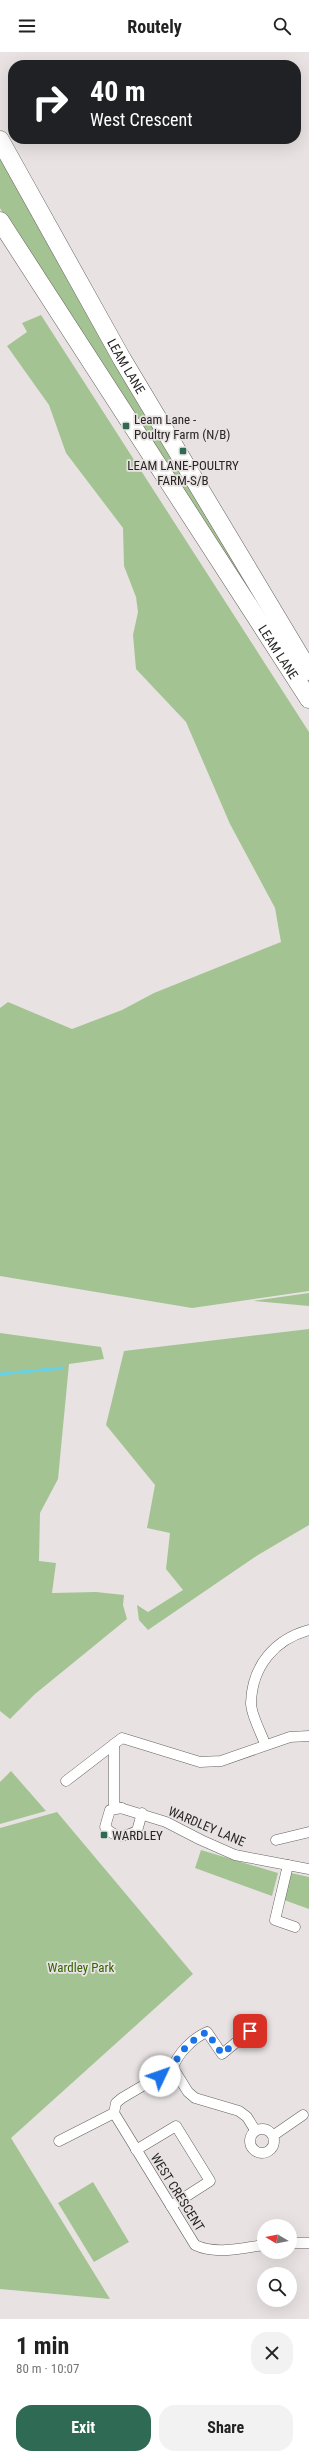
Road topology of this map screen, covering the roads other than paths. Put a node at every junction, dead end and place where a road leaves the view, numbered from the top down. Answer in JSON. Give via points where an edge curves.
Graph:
{"nodes":[{"id":1,"x":0,"y":140,"type":"edge"},
{"id":2,"x":0,"y":221,"type":"edge"},
{"id":3,"x":309,"y":671,"type":"edge"},
{"id":4,"x":309,"y":699,"type":"edge"},
{"id":5,"x":309,"y":1630,"type":"edge"},
{"id":6,"x":309,"y":1736,"type":"edge"},
{"id":7,"x":114,"y":1744,"type":"junction"},
{"id":8,"x":265,"y":1744,"type":"junction"},
{"id":9,"x":66,"y":1781,"type":"dead end"},
{"id":10,"x":122,"y":1808,"type":"junction"},
{"id":11,"x":142,"y":1814,"type":"junction"},
{"id":12,"x":309,"y":1832,"type":"edge"},
{"id":13,"x":276,"y":1840,"type":"dead end"},
{"id":14,"x":288,"y":1865,"type":"junction"},
{"id":15,"x":309,"y":1869,"type":"edge"},
{"id":16,"x":295,"y":1927,"type":"dead end"},
{"id":17,"x":250,"y":2031,"type":"dead end"},
{"id":18,"x":173,"y":2068,"type":"junction"},
{"id":19,"x":114,"y":2114,"type":"junction"},
{"id":20,"x":303,"y":2115,"type":"dead end"},
{"id":21,"x":255,"y":2130,"type":"junction"},
{"id":22,"x":274,"y":2135,"type":"junction"},
{"id":23,"x":59,"y":2140,"type":"dead end"},
{"id":24,"x":136,"y":2150,"type":"junction"},
{"id":25,"x":171,"y":2206,"type":"junction"},
{"id":26,"x":297,"y":2243,"type":"edge"},
{"id":27,"x":309,"y":2243,"type":"edge"},
{"id":28,"x":257,"y":2246,"type":"edge"}],
"edges":[{"from":1,"to":3,"type":"highway","name":"LEAM LANE","via":[[122,359]]},
{"from":2,"to":4,"type":"highway","name":"LEAM LANE"},
{"from":5,"to":8,"type":"street","via":[[293,1634],[272,1648],[257,1674],[251,1704]]},
{"from":6,"to":8,"type":"street","via":[[290,1737]]},
{"from":7,"to":8,"type":"street","via":[[122,1738],[200,1762],[221,1761]]},
{"from":7,"to":9,"type":"street"},
{"from":7,"to":10,"type":"street","via":[[114,1806]]},
{"from":10,"to":11,"type":"street","name":"WARDLEY LANE"},
{"from":10,"to":11,"type":"street","via":[[110,1810],[106,1818],[105,1827],[113,1835],[124,1837],[137,1830]]},
{"from":11,"to":14,"type":"street","name":"WARDLEY LANE","via":[[166,1822],[235,1855]]},
{"from":12,"to":13,"type":"street"},
{"from":14,"to":15,"type":"street","name":"WARDLEY LANE"},
{"from":14,"to":16,"type":"street","via":[[275,1920]]},
{"from":17,"to":18,"type":"street","via":[[222,2054],[207,2032],[196,2037],[174,2062]]},
{"from":18,"to":19,"type":"street","via":[[122,2098],[116,2103]]},
{"from":18,"to":21,"type":"street","via":[[188,2092],[196,2098],[239,2111],[248,2117]]},
{"from":19,"to":23,"type":"street"},
{"from":19,"to":24,"type":"street","name":"WEST CRESCENT"},
{"from":20,"to":22,"type":"street"},
{"from":21,"to":22,"type":"street","via":[[266,2129]]},
{"from":21,"to":22,"type":"street","via":[[250,2142],[252,2148],[259,2153],[268,2152],[272,2148]]},
{"from":24,"to":25,"type":"street","name":"WEST CRESCENT"},
{"from":24,"to":25,"type":"street","via":[[176,2126],[180,2132],[210,2182]]},
{"from":25,"to":28,"type":"street","name":"WEST CRESCENT","via":[[195,2245],[218,2250]]},
{"from":26,"to":27,"type":"street"}]}
